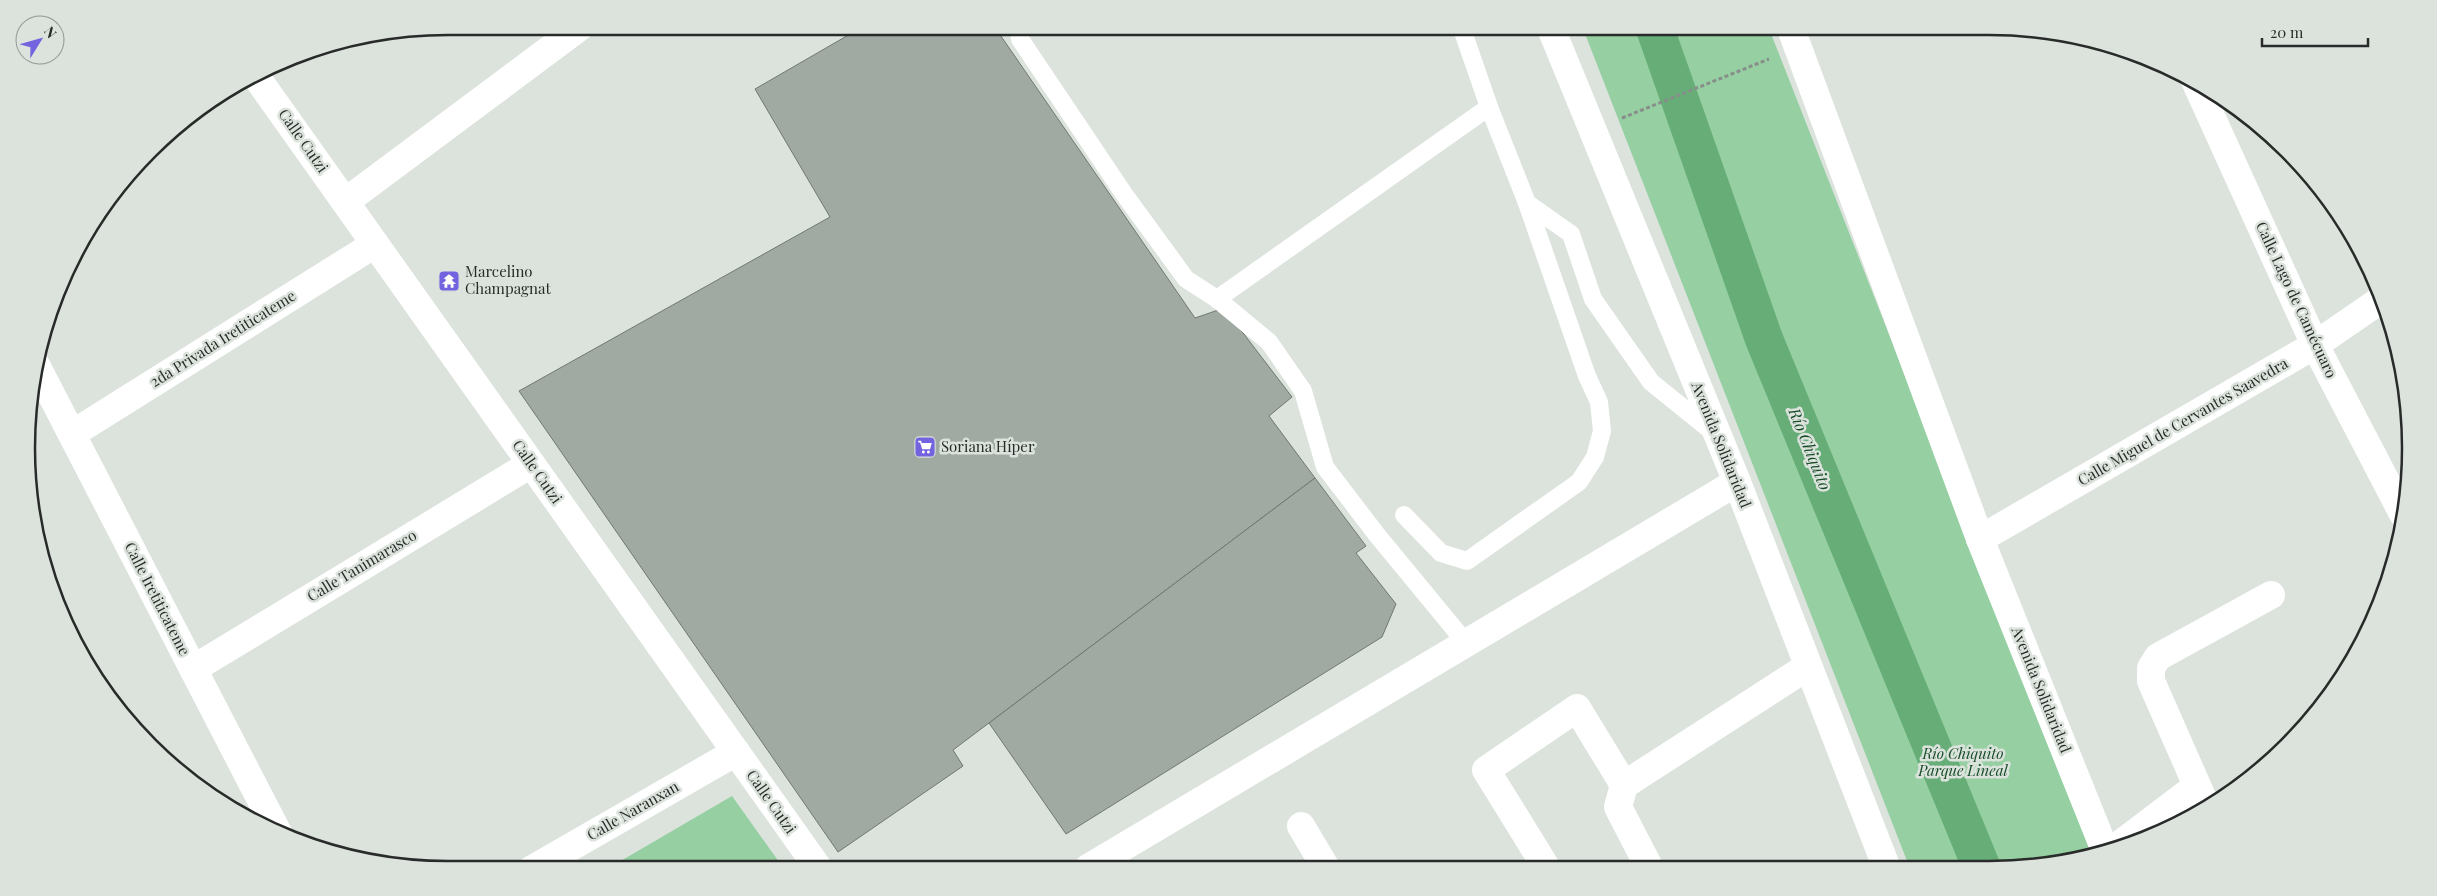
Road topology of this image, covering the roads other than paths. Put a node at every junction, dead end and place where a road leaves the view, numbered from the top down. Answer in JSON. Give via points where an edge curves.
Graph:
{"nodes":[{"id":1,"x":569,"y":35,"type":"edge"},
{"id":2,"x":1019,"y":35,"type":"edge"},
{"id":3,"x":1466,"y":35,"type":"edge"},
{"id":4,"x":1554,"y":35,"type":"edge"},
{"id":5,"x":1793,"y":35,"type":"edge"},
{"id":6,"x":259,"y":81,"type":"edge"},
{"id":7,"x":2201,"y":93,"type":"edge"},
{"id":8,"x":1489,"y":107,"type":"junction"},
{"id":9,"x":345,"y":202,"type":"junction"},
{"id":10,"x":1527,"y":203,"type":"junction"},
{"id":11,"x":375,"y":244,"type":"junction"},
{"id":12,"x":1217,"y":299,"type":"junction"},
{"id":13,"x":2376,"y":303,"type":"edge"},
{"id":14,"x":2315,"y":345,"type":"junction"},
{"id":15,"x":42,"y":376,"type":"edge"},
{"id":16,"x":72,"y":434,"type":"junction"},
{"id":17,"x":1719,"y":438,"type":"junction"},
{"id":18,"x":532,"y":464,"type":"junction"},
{"id":19,"x":1737,"y":482,"type":"junction"},
{"id":20,"x":2398,"y":502,"type":"edge"},
{"id":21,"x":1404,"y":515,"type":"dead end"},
{"id":22,"x":1980,"y":539,"type":"junction"},
{"id":23,"x":2271,"y":595,"type":"dead end"},
{"id":24,"x":1466,"y":643,"type":"junction"},
{"id":25,"x":1807,"y":667,"type":"junction"},
{"id":26,"x":193,"y":668,"type":"junction"},
{"id":27,"x":736,"y":752,"type":"junction"},
{"id":28,"x":1624,"y":785,"type":"junction"},
{"id":29,"x":2202,"y":796,"type":"edge"},
{"id":30,"x":272,"y":821,"type":"edge"},
{"id":31,"x":1301,"y":826,"type":"dead end"},
{"id":32,"x":2140,"y":833,"type":"edge"},
{"id":33,"x":2103,"y":845,"type":"edge"},
{"id":34,"x":547,"y":861,"type":"edge"},
{"id":35,"x":813,"y":861,"type":"edge"},
{"id":36,"x":1100,"y":861,"type":"edge"},
{"id":37,"x":1322,"y":861,"type":"edge"},
{"id":38,"x":1542,"y":861,"type":"edge"},
{"id":39,"x":1646,"y":861,"type":"edge"},
{"id":40,"x":1884,"y":861,"type":"edge"}],
"edges":[{"from":1,"to":9,"type":"street"},
{"from":2,"to":12,"type":"lane","via":[[1163,249],[1186,279]]},
{"from":3,"to":8,"type":"lane"},
{"from":4,"to":17,"type":"street","name":"Avenida Solidaridad"},
{"from":5,"to":22,"type":"street","name":"Avenida Solidaridad"},
{"from":6,"to":9,"type":"street","name":"Calle Cutzi"},
{"from":7,"to":14,"type":"street","name":"Calle Lago de Camécuaro"},
{"from":8,"to":10,"type":"lane"},
{"from":8,"to":12,"type":"lane"},
{"from":9,"to":11,"type":"street","name":"Calle Cutzi"},
{"from":10,"to":17,"type":"lane","via":[[1571,234],[1594,299],[1651,382]]},
{"from":10,"to":21,"type":"lane","via":[[1599,402],[1602,431],[1595,458],[1579,482],[1467,561],[1442,553]]},
{"from":11,"to":16,"type":"street","name":"2da Privada Iretiticateme"},
{"from":11,"to":18,"type":"street","name":"Calle Cutzi"},
{"from":12,"to":24,"type":"lane","via":[[1269,342],[1303,391],[1325,467]]},
{"from":13,"to":14,"type":"street","name":"Calle Miguel de Cervantes Saavedra"},
{"from":14,"to":20,"type":"street","name":"Calle Lago de Camécuaro"},
{"from":14,"to":22,"type":"street","name":"Calle Miguel de Cervantes Saavedra"},
{"from":15,"to":16,"type":"street","name":"Calle Iretiticateme"},
{"from":16,"to":26,"type":"street","name":"Calle Iretiticateme"},
{"from":17,"to":19,"type":"street","name":"Avenida Solidaridad"},
{"from":18,"to":26,"type":"street","name":"Calle Tanimarasco"},
{"from":18,"to":27,"type":"street","name":"Calle Cutzi"},
{"from":19,"to":24,"type":"street"},
{"from":19,"to":25,"type":"street","name":"Avenida Solidaridad"},
{"from":22,"to":33,"type":"street","name":"Avenida Solidaridad"},
{"from":23,"to":29,"type":"street","via":[[2158,658],[2151,668],[2151,681]]},
{"from":24,"to":36,"type":"street"},
{"from":25,"to":28,"type":"street"},
{"from":25,"to":40,"type":"street","name":"Avenida Solidaridad"},
{"from":26,"to":30,"type":"street","name":"Calle Iretiticateme"},
{"from":27,"to":34,"type":"street","name":"Calle Naranxan"},
{"from":27,"to":35,"type":"street","name":"Calle Cutzi"},
{"from":28,"to":38,"type":"street","via":[[1577,708],[1486,770]]},
{"from":28,"to":39,"type":"street","via":[[1618,807]]},
{"from":29,"to":32,"type":"street"},
{"from":31,"to":37,"type":"street"}]}
